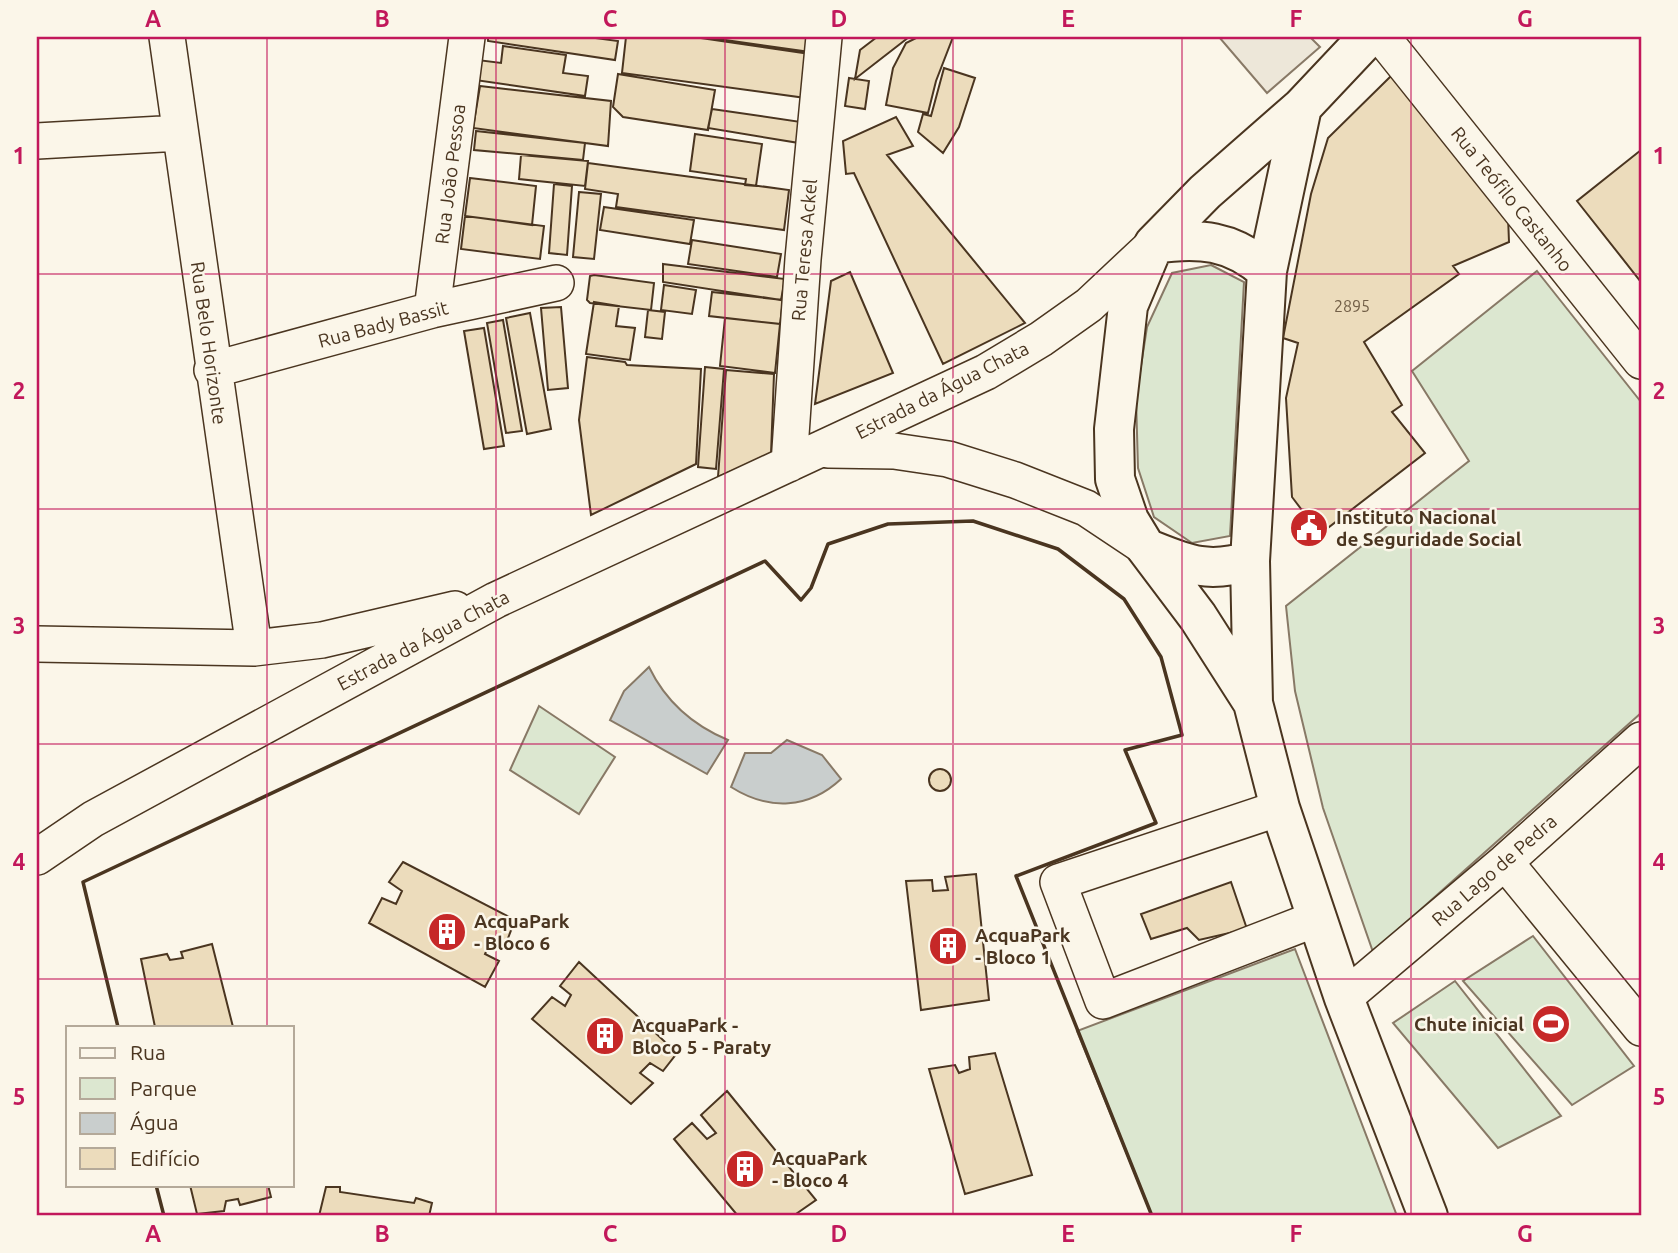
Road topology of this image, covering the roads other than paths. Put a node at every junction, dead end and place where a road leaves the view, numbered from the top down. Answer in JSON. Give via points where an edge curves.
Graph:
{"nodes":[{"id":1,"x":167,"y":37,"type":"edge"},
{"id":2,"x":467,"y":37,"type":"edge"},
{"id":3,"x":824,"y":37,"type":"edge"},
{"id":4,"x":1368,"y":37,"type":"edge"},
{"id":5,"x":1382,"y":37,"type":"edge"},
{"id":6,"x":1302,"y":107,"type":"junction"},
{"id":7,"x":180,"y":133,"type":"junction"},
{"id":8,"x":37,"y":141,"type":"edge"},
{"id":9,"x":1154,"y":244,"type":"junction"},
{"id":10,"x":1267,"y":271,"type":"junction"},
{"id":11,"x":556,"y":284,"type":"dead end"},
{"id":12,"x":432,"y":310,"type":"junction"},
{"id":13,"x":1641,"y":361,"type":"edge"},
{"id":14,"x":212,"y":370,"type":"junction"},
{"id":15,"x":824,"y":450,"type":"junction"},
{"id":16,"x":789,"y":464,"type":"junction"},
{"id":17,"x":1146,"y":548,"type":"junction"},
{"id":18,"x":1250,"y":561,"type":"junction"},
{"id":19,"x":496,"y":600,"type":"junction"},
{"id":20,"x":37,"y":644,"type":"edge"},
{"id":21,"x":254,"y":648,"type":"junction"},
{"id":22,"x":1252,"y":703,"type":"junction"},
{"id":23,"x":1641,"y":740,"type":"edge"},
{"id":24,"x":1280,"y":808,"type":"junction"},
{"id":25,"x":37,"y":857,"type":"edge"},
{"id":26,"x":1504,"y":862,"type":"junction"},
{"id":27,"x":1318,"y":918,"type":"junction"},
{"id":28,"x":1344,"y":998,"type":"junction"},
{"id":29,"x":1641,"y":1028,"type":"edge"},
{"id":30,"x":1428,"y":1216,"type":"edge"}],
"edges":[{"from":1,"to":7,"type":"street","name":"Rua Belo Horizonte"},
{"from":2,"to":12,"type":"street","name":"Rua João Pessoa"},
{"from":3,"to":16,"type":"street","name":"Rua Teresa Ackel"},
{"from":4,"to":6,"type":"main road"},
{"from":5,"to":13,"type":"street","name":"Rua Teófilo Castanho"},
{"from":6,"to":9,"type":"main road","via":[[1205,192]]},
{"from":6,"to":10,"type":"main road"},
{"from":7,"to":8,"type":"street"},
{"from":7,"to":14,"type":"street","name":"Rua Belo Horizonte"},
{"from":9,"to":10,"type":"main road","via":[[1183,239],[1226,246],[1248,254]]},
{"from":9,"to":15,"type":"street","name":"Estrada da Água Chata","via":[[1088,305],[1041,339],[986,372]]},
{"from":9,"to":17,"type":"main road","via":[[1128,306],[1114,429],[1115,479],[1129,520]]},
{"from":10,"to":18,"type":"main road"},
{"from":11,"to":12,"type":"street","name":"Rua Bady Bassit"},
{"from":12,"to":14,"type":"street","name":"Rua Bady Bassit"},
{"from":14,"to":21,"type":"street","name":"Rua Belo Horizonte"},
{"from":15,"to":16,"type":"street","name":"Estrada da Água Chata"},
{"from":15,"to":17,"type":"street","name":"Estrada da Água Chata","via":[[894,451],[948,458],[1086,508]]},
{"from":16,"to":19,"type":"street","name":"Estrada da Água Chata"},
{"from":17,"to":18,"type":"main road","via":[[1195,568],[1225,568]]},
{"from":17,"to":22,"type":"main road","via":[[1198,617]]},
{"from":18,"to":22,"type":"main road"},
{"from":19,"to":21,"type":"street","via":[[322,640]]},
{"from":19,"to":25,"type":"street","name":"Estrada da Água Chata","via":[[93,820]]},
{"from":20,"to":21,"type":"street"},
{"from":22,"to":24,"type":"main road"},
{"from":23,"to":26,"type":"street","name":"Rua Lago de Pedra"},
{"from":24,"to":27,"type":"main road"},
{"from":24,"to":27,"type":"street","via":[[1058,882],[1103,1001]]},
{"from":26,"to":28,"type":"street","name":"Rua Lago de Pedra"},
{"from":26,"to":29,"type":"street"},
{"from":27,"to":28,"type":"main road"},
{"from":28,"to":30,"type":"main road"}]}
